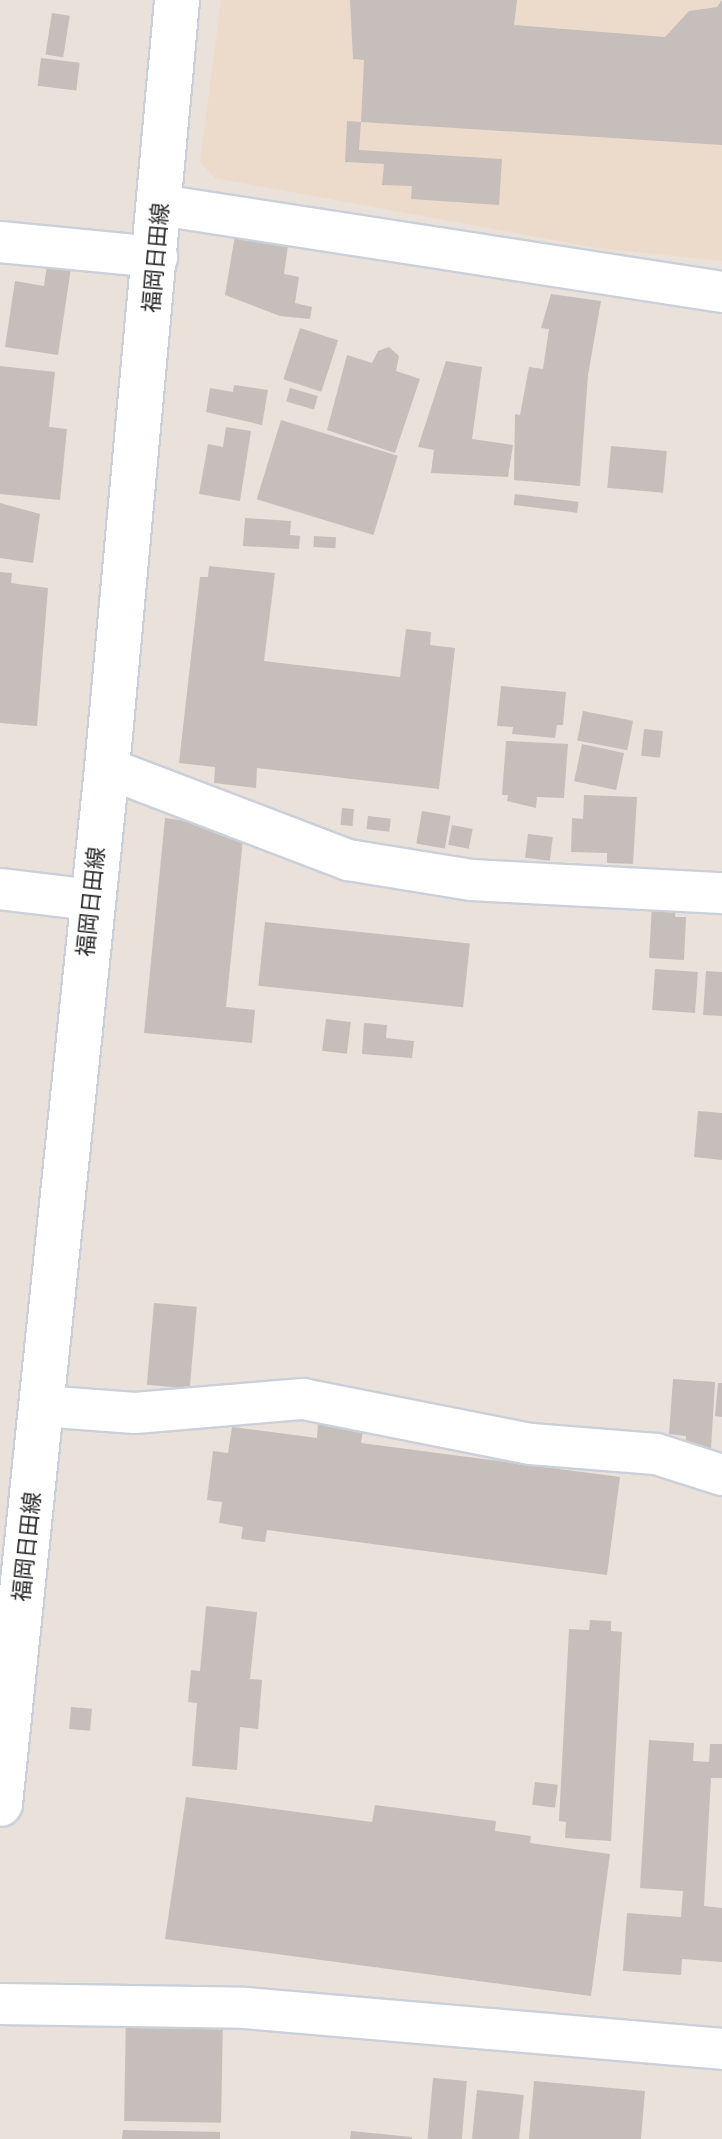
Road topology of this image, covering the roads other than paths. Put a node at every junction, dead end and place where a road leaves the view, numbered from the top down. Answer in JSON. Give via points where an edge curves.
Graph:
{"nodes":[{"id":1,"x":177,"y":0,"type":"edge"},
{"id":2,"x":160,"y":205,"type":"junction"},
{"id":3,"x":0,"y":242,"type":"edge"},
{"id":4,"x":157,"y":257,"type":"junction"},
{"id":5,"x":722,"y":292,"type":"edge"},
{"id":6,"x":107,"y":768,"type":"junction"},
{"id":7,"x":0,"y":889,"type":"edge"},
{"id":8,"x":722,"y":893,"type":"edge"},
{"id":9,"x":91,"y":900,"type":"junction"},
{"id":10,"x":41,"y":1406,"type":"junction"},
{"id":11,"x":722,"y":1475,"type":"edge"},
{"id":12,"x":0,"y":1804,"type":"edge"},
{"id":13,"x":0,"y":2004,"type":"edge"},
{"id":14,"x":722,"y":2049,"type":"edge"}],
"edges":[{"from":1,"to":2,"type":"main road","name":"福岡日田線"},
{"from":2,"to":4,"type":"main road","name":"福岡日田線"},
{"from":2,"to":5,"type":"street"},
{"from":3,"to":4,"type":"street"},
{"from":4,"to":6,"type":"main road","name":"福岡日田線"},
{"from":6,"to":8,"type":"street","via":[[348,860],[471,880]]},
{"from":6,"to":9,"type":"main road","name":"福岡日田線"},
{"from":7,"to":9,"type":"street"},
{"from":9,"to":10,"type":"main road","name":"福岡日田線"},
{"from":10,"to":11,"type":"street","via":[[135,1413],[303,1399],[531,1444],[656,1454]]},
{"from":10,"to":12,"type":"main road","name":"福岡日田線"},
{"from":13,"to":14,"type":"street","via":[[245,2008]]}]}
